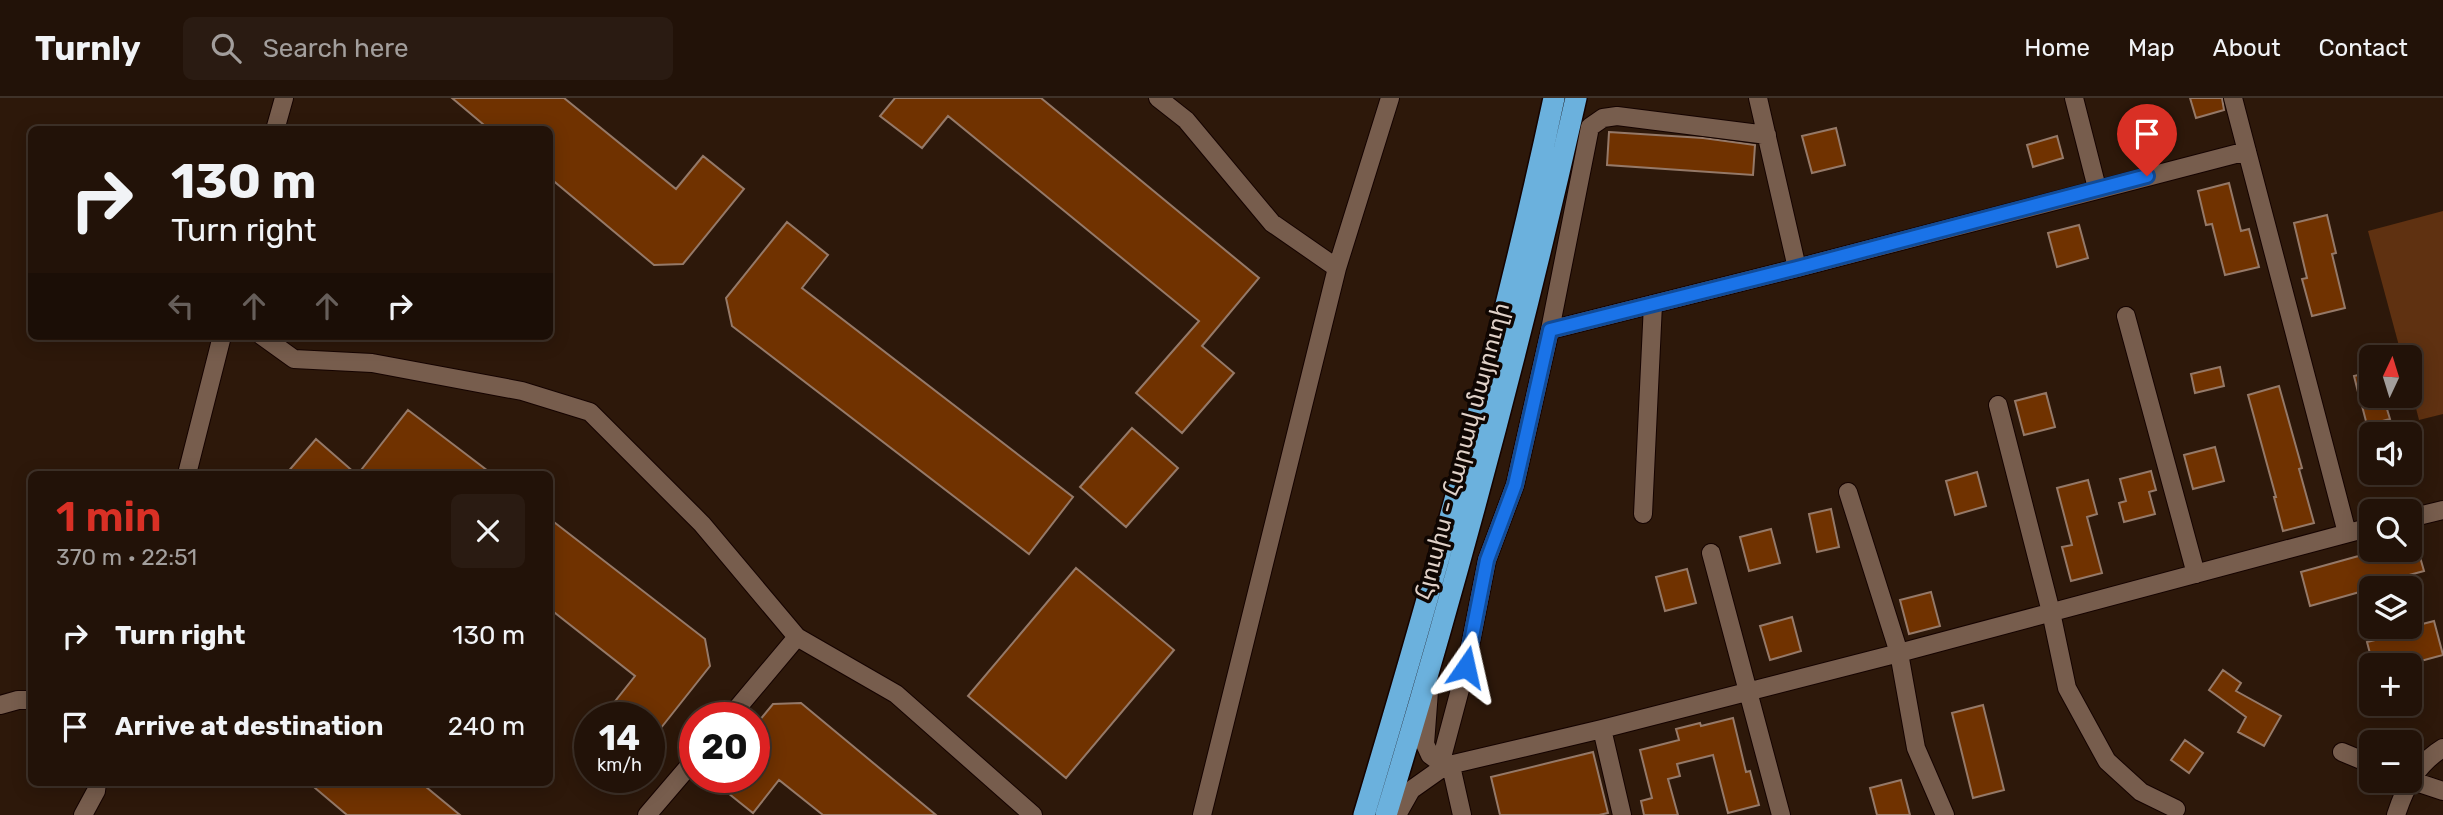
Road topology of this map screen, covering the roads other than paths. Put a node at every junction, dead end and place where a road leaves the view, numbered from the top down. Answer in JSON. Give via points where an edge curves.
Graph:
{"nodes":[{"id":1,"x":284,"y":98,"type":"edge"},
{"id":2,"x":1157,"y":98,"type":"edge"},
{"id":3,"x":1390,"y":98,"type":"edge"},
{"id":4,"x":1554,"y":98,"type":"edge"},
{"id":5,"x":1576,"y":98,"type":"edge"},
{"id":6,"x":1758,"y":98,"type":"edge"},
{"id":7,"x":2074,"y":98,"type":"edge"},
{"id":8,"x":2233,"y":98,"type":"edge"},
{"id":9,"x":276,"y":126,"type":"edge"},
{"id":10,"x":1768,"y":135,"type":"junction"},
{"id":11,"x":2247,"y":151,"type":"junction"},
{"id":12,"x":2097,"y":188,"type":"junction"},
{"id":13,"x":1337,"y":268,"type":"junction"},
{"id":14,"x":1797,"y":268,"type":"junction"},
{"id":15,"x":1653,"y":304,"type":"junction"},
{"id":16,"x":2126,"y":316,"type":"dead end"},
{"id":17,"x":1550,"y":330,"type":"junction"},
{"id":18,"x":221,"y":340,"type":"edge"},
{"id":19,"x":268,"y":340,"type":"edge"},
{"id":20,"x":1998,"y":405,"type":"dead end"},
{"id":21,"x":188,"y":471,"type":"edge"},
{"id":22,"x":1848,"y":492,"type":"dead end"},
{"id":23,"x":2443,"y":510,"type":"edge"},
{"id":24,"x":1643,"y":514,"type":"dead end"},
{"id":25,"x":2422,"y":515,"type":"edge"},
{"id":26,"x":2359,"y":530,"type":"edge"},
{"id":27,"x":2347,"y":533,"type":"junction"},
{"id":28,"x":1711,"y":553,"type":"dead end"},
{"id":29,"x":2196,"y":574,"type":"junction"},
{"id":30,"x":2051,"y":612,"type":"junction"},
{"id":31,"x":797,"y":637,"type":"junction"},
{"id":32,"x":1899,"y":653,"type":"junction"},
{"id":33,"x":1430,"y":672,"type":"junction"},
{"id":34,"x":1749,"y":691,"type":"junction"},
{"id":35,"x":28,"y":701,"type":"edge"},
{"id":36,"x":742,"y":702,"type":"edge"},
{"id":37,"x":0,"y":705,"type":"edge"},
{"id":38,"x":1602,"y":729,"type":"junction"},
{"id":39,"x":2443,"y":748,"type":"edge"},
{"id":40,"x":2342,"y":752,"type":"dead end"},
{"id":41,"x":2359,"y":759,"type":"edge"},
{"id":42,"x":1446,"y":764,"type":"junction"},
{"id":43,"x":2422,"y":765,"type":"edge"},
{"id":44,"x":679,"y":778,"type":"edge"},
{"id":45,"x":2422,"y":784,"type":"edge"},
{"id":46,"x":97,"y":786,"type":"edge"},
{"id":47,"x":2443,"y":791,"type":"edge"},
{"id":48,"x":2404,"y":793,"type":"edge"},
{"id":49,"x":2176,"y":808,"type":"dead end"},
{"id":50,"x":89,"y":814,"type":"edge"},
{"id":51,"x":648,"y":815,"type":"edge"},
{"id":52,"x":1033,"y":815,"type":"edge"},
{"id":53,"x":1202,"y":815,"type":"edge"},
{"id":54,"x":1364,"y":815,"type":"edge"},
{"id":55,"x":1386,"y":815,"type":"edge"},
{"id":56,"x":1397,"y":815,"type":"edge"},
{"id":57,"x":1462,"y":815,"type":"edge"},
{"id":58,"x":1622,"y":815,"type":"edge"},
{"id":59,"x":1782,"y":815,"type":"edge"},
{"id":60,"x":1945,"y":815,"type":"edge"},
{"id":61,"x":2396,"y":815,"type":"edge"}],
"edges":[{"from":1,"to":9,"type":"street"},
{"from":2,"to":13,"type":"street","via":[[1186,120],[1272,223]]},
{"from":3,"to":13,"type":"street"},
{"from":4,"to":54,"type":"highway","name":"Հյուսիս - Հարավ մայրուղի","via":[[1486,382]]},
{"from":5,"to":33,"type":"highway","name":"Հյուսիս - Հարավ մայրուղի","via":[[1510,374]]},
{"from":6,"to":10,"type":"street"},
{"from":7,"to":12,"type":"street"},
{"from":8,"to":11,"type":"street"},
{"from":10,"to":14,"type":"street"},
{"from":10,"to":17,"type":"street","via":[[1617,116],[1602,118],[1590,127]]},
{"from":11,"to":12,"type":"street"},
{"from":11,"to":27,"type":"street"},
{"from":12,"to":14,"type":"street"},
{"from":13,"to":53,"type":"street"},
{"from":14,"to":15,"type":"street"},
{"from":15,"to":17,"type":"street"},
{"from":15,"to":24,"type":"street"},
{"from":16,"to":29,"type":"street"},
{"from":17,"to":42,"type":"street","via":[[1515,485],[1487,560]]},
{"from":18,"to":21,"type":"street"},
{"from":19,"to":31,"type":"street","via":[[294,359],[372,363],[522,391],[590,412],[702,524]]},
{"from":20,"to":30,"type":"street"},
{"from":22,"to":32,"type":"street"},
{"from":23,"to":25,"type":"street"},
{"from":26,"to":27,"type":"street"},
{"from":27,"to":29,"type":"street"},
{"from":28,"to":34,"type":"street"},
{"from":29,"to":30,"type":"street"},
{"from":30,"to":32,"type":"street"},
{"from":30,"to":49,"type":"street","via":[[2067,688],[2107,761],[2141,792]]},
{"from":31,"to":36,"type":"street"},
{"from":31,"to":52,"type":"street","via":[[896,694]]},
{"from":32,"to":34,"type":"street"},
{"from":32,"to":60,"type":"street","via":[[1916,748]]},
{"from":33,"to":42,"type":"street","via":[[1425,744],[1430,755]]},
{"from":33,"to":55,"type":"highway","name":"Հյուսիս - Հարավ մայրուղի"},
{"from":34,"to":38,"type":"street"},
{"from":34,"to":59,"type":"street"},
{"from":35,"to":37,"type":"street"},
{"from":38,"to":42,"type":"street"},
{"from":38,"to":58,"type":"street"},
{"from":39,"to":43,"type":"street"},
{"from":40,"to":41,"type":"street"},
{"from":42,"to":56,"type":"street","via":[[1411,790]]},
{"from":42,"to":57,"type":"street"},
{"from":44,"to":51,"type":"street"},
{"from":45,"to":47,"type":"street"},
{"from":46,"to":50,"type":"street"},
{"from":48,"to":61,"type":"street"}]}
